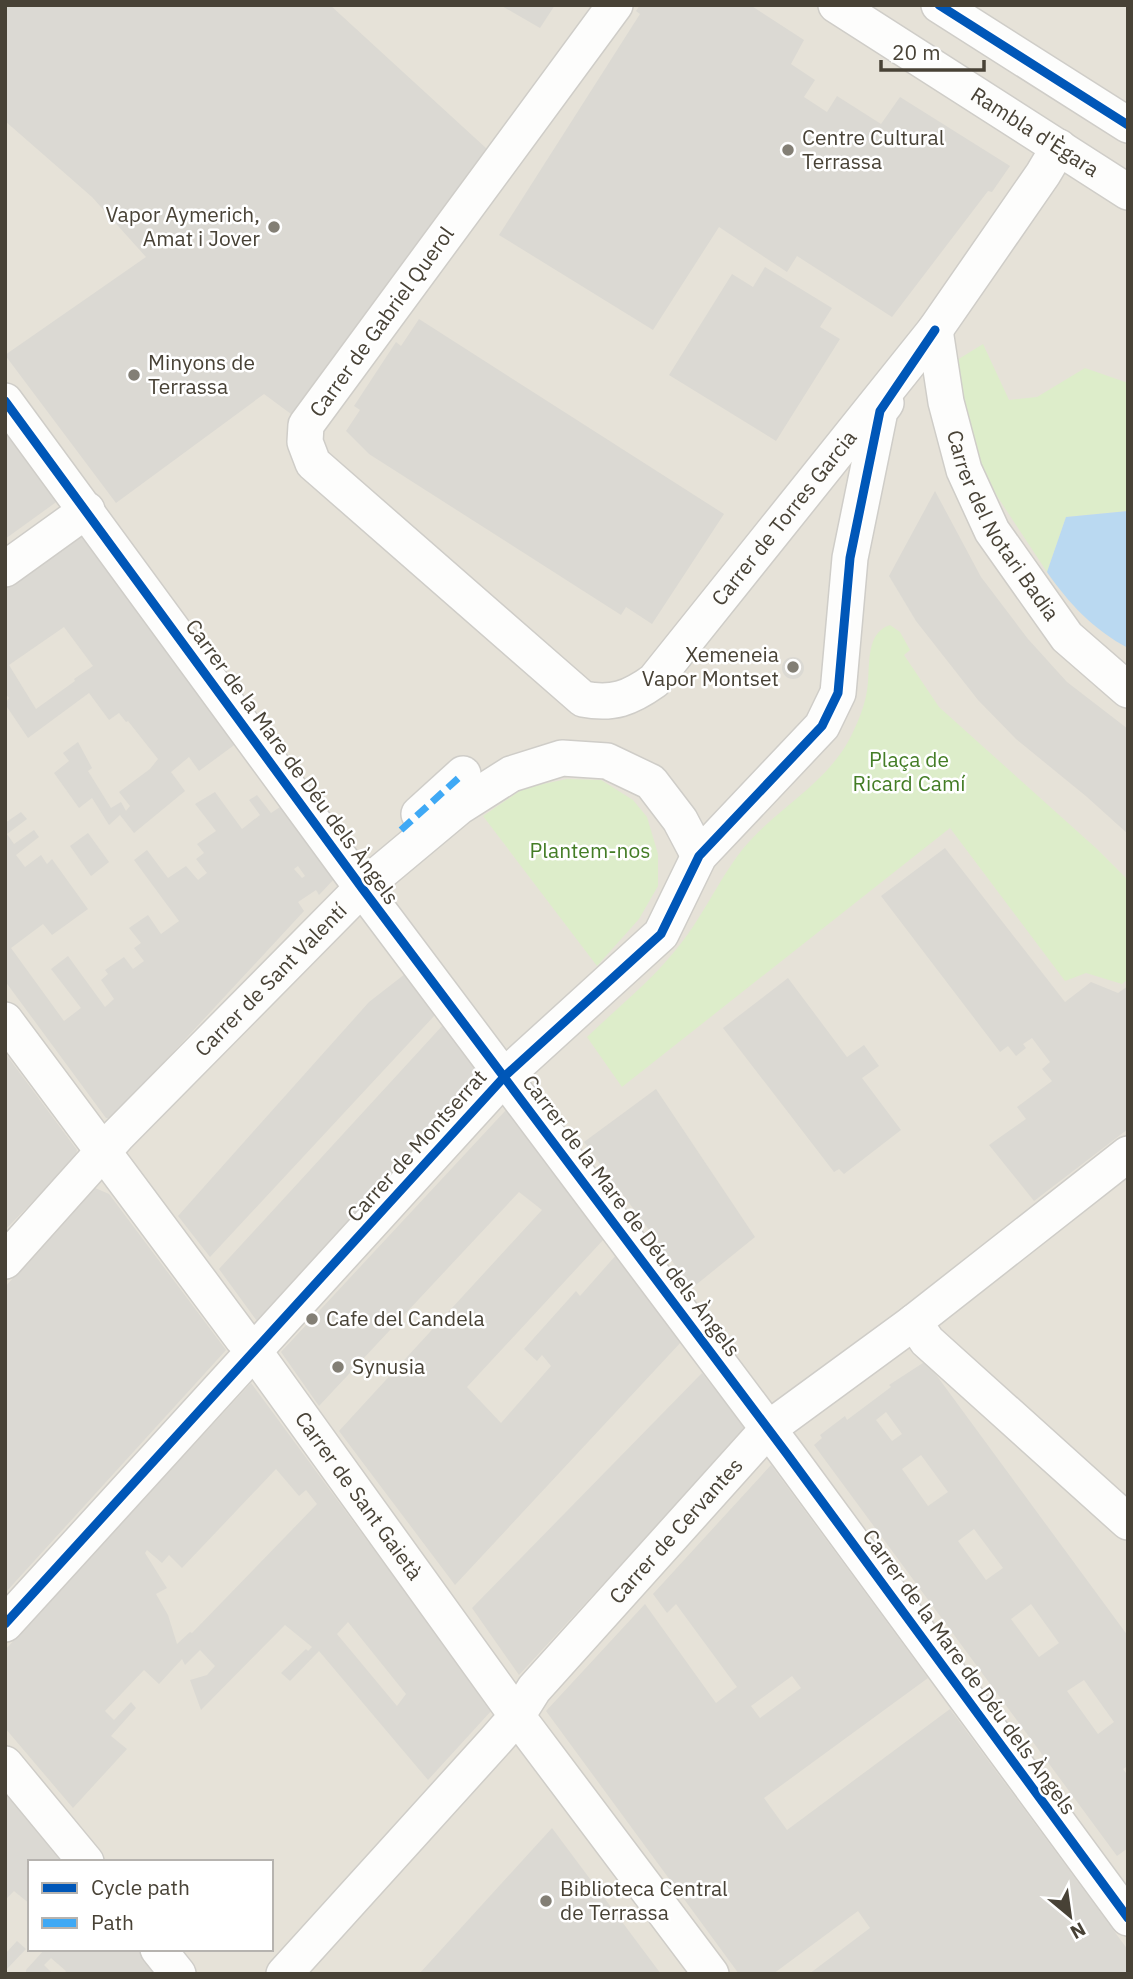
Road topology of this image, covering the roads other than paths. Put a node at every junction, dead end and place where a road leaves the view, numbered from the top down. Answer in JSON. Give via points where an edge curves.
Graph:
{"nodes":[{"id":1,"x":615,"y":5,"type":"edge"},
{"id":2,"x":836,"y":5,"type":"edge"},
{"id":3,"x":939,"y":5,"type":"edge"},
{"id":4,"x":1128,"y":125,"type":"edge"},
{"id":5,"x":1059,"y":148,"type":"junction"},
{"id":6,"x":1128,"y":192,"type":"edge"},
{"id":7,"x":935,"y":330,"type":"junction"},
{"id":8,"x":5,"y":401,"type":"edge"},
{"id":9,"x":87,"y":510,"type":"junction"},
{"id":10,"x":5,"y":569,"type":"edge"},
{"id":11,"x":654,"y":681,"type":"joint"},
{"id":12,"x":1128,"y":690,"type":"edge"},
{"id":13,"x":463,"y":774,"type":"dead end"},
{"id":14,"x":401,"y":830,"type":"dead end"},
{"id":15,"x":699,"y":856,"type":"junction"},
{"id":16,"x":362,"y":888,"type":"junction"},
{"id":17,"x":5,"y":1020,"type":"edge"},
{"id":18,"x":505,"y":1076,"type":"junction"},
{"id":19,"x":103,"y":1152,"type":"junction"},
{"id":20,"x":1128,"y":1154,"type":"edge"},
{"id":21,"x":5,"y":1261,"type":"edge"},
{"id":22,"x":914,"y":1322,"type":"junction"},
{"id":23,"x":254,"y":1351,"type":"junction"},
{"id":24,"x":768,"y":1429,"type":"junction"},
{"id":25,"x":1128,"y":1522,"type":"edge"},
{"id":26,"x":5,"y":1624,"type":"edge"},
{"id":27,"x":517,"y":1716,"type":"junction"},
{"id":28,"x":5,"y":1764,"type":"edge"},
{"id":29,"x":84,"y":1860,"type":"edge"},
{"id":30,"x":1124,"y":1906,"type":"edge"},
{"id":31,"x":160,"y":1951,"type":"edge"},
{"id":32,"x":178,"y":1974,"type":"edge"},
{"id":33,"x":284,"y":1974,"type":"edge"},
{"id":34,"x":710,"y":1974,"type":"edge"}],
"edges":[{"from":1,"to":11,"type":"street","name":"Carrer de Gabriel Querol","via":[[306,425],[305,442],[313,463],[583,699],[603,703],[635,694]]},
{"from":2,"to":5,"type":"street","name":"Rambla d'Ègara"},
{"from":3,"to":4,"type":"street"},
{"from":5,"to":6,"type":"street","name":"Rambla d'Ègara"},
{"from":5,"to":7,"type":"street","name":"Carrer de Torres Garcia"},
{"from":7,"to":11,"type":"street","name":"Carrer de Torres Garcia"},
{"from":7,"to":12,"type":"street","name":"Carrer del Notari Badia","via":[[946,402],[964,470],[992,531],[1066,637]]},
{"from":7,"to":15,"type":"street","name":"Carrer de Montserrat","via":[[880,411],[850,558],[838,693],[832,709],[806,746]]},
{"from":8,"to":9,"type":"street","name":"Carrer de la Mare de Déu dels Àngels"},
{"from":9,"to":10,"type":"street"},
{"from":9,"to":16,"type":"street","name":"Carrer de la Mare de Déu dels Àngels"},
{"from":13,"to":14,"type":"street"},
{"from":15,"to":16,"type":"street","name":"Carrer de Sant Valentí","via":[[680,820],[651,782],[607,761],[562,758],[511,774],[460,807]]},
{"from":15,"to":18,"type":"street","name":"Carrer de Montserrat","via":[[661,934]]},
{"from":16,"to":18,"type":"street","name":"Carrer de la Mare de Déu dels Àngels"},
{"from":16,"to":19,"type":"street","name":"Carrer de Sant Valentí"},
{"from":17,"to":19,"type":"street","name":"Carrer de Sant Gaietà"},
{"from":18,"to":23,"type":"street","name":"Carrer de Montserrat"},
{"from":18,"to":24,"type":"street","name":"Carrer de la Mare de Déu dels Àngels"},
{"from":19,"to":21,"type":"street","name":"Carrer de Sant Valentí"},
{"from":19,"to":23,"type":"street","name":"Carrer de Sant Gaietà"},
{"from":20,"to":22,"type":"street","name":"Carrer de Cervantes"},
{"from":22,"to":24,"type":"street","name":"Carrer de Cervantes"},
{"from":22,"to":25,"type":"street","via":[[927,1341]]},
{"from":23,"to":26,"type":"street","name":"Carrer de Montserrat"},
{"from":23,"to":27,"type":"street","name":"Carrer de Sant Gaietà"},
{"from":24,"to":27,"type":"street","name":"Carrer de Cervantes","via":[[534,1689]]},
{"from":24,"to":30,"type":"street","name":"Carrer de la Mare de Déu dels Àngels"},
{"from":27,"to":33,"type":"street","name":"Carrer de Cervantes"},
{"from":27,"to":34,"type":"street","name":"Carrer de Sant Gaietà"},
{"from":28,"to":29,"type":"street"},
{"from":31,"to":32,"type":"street"}]}
